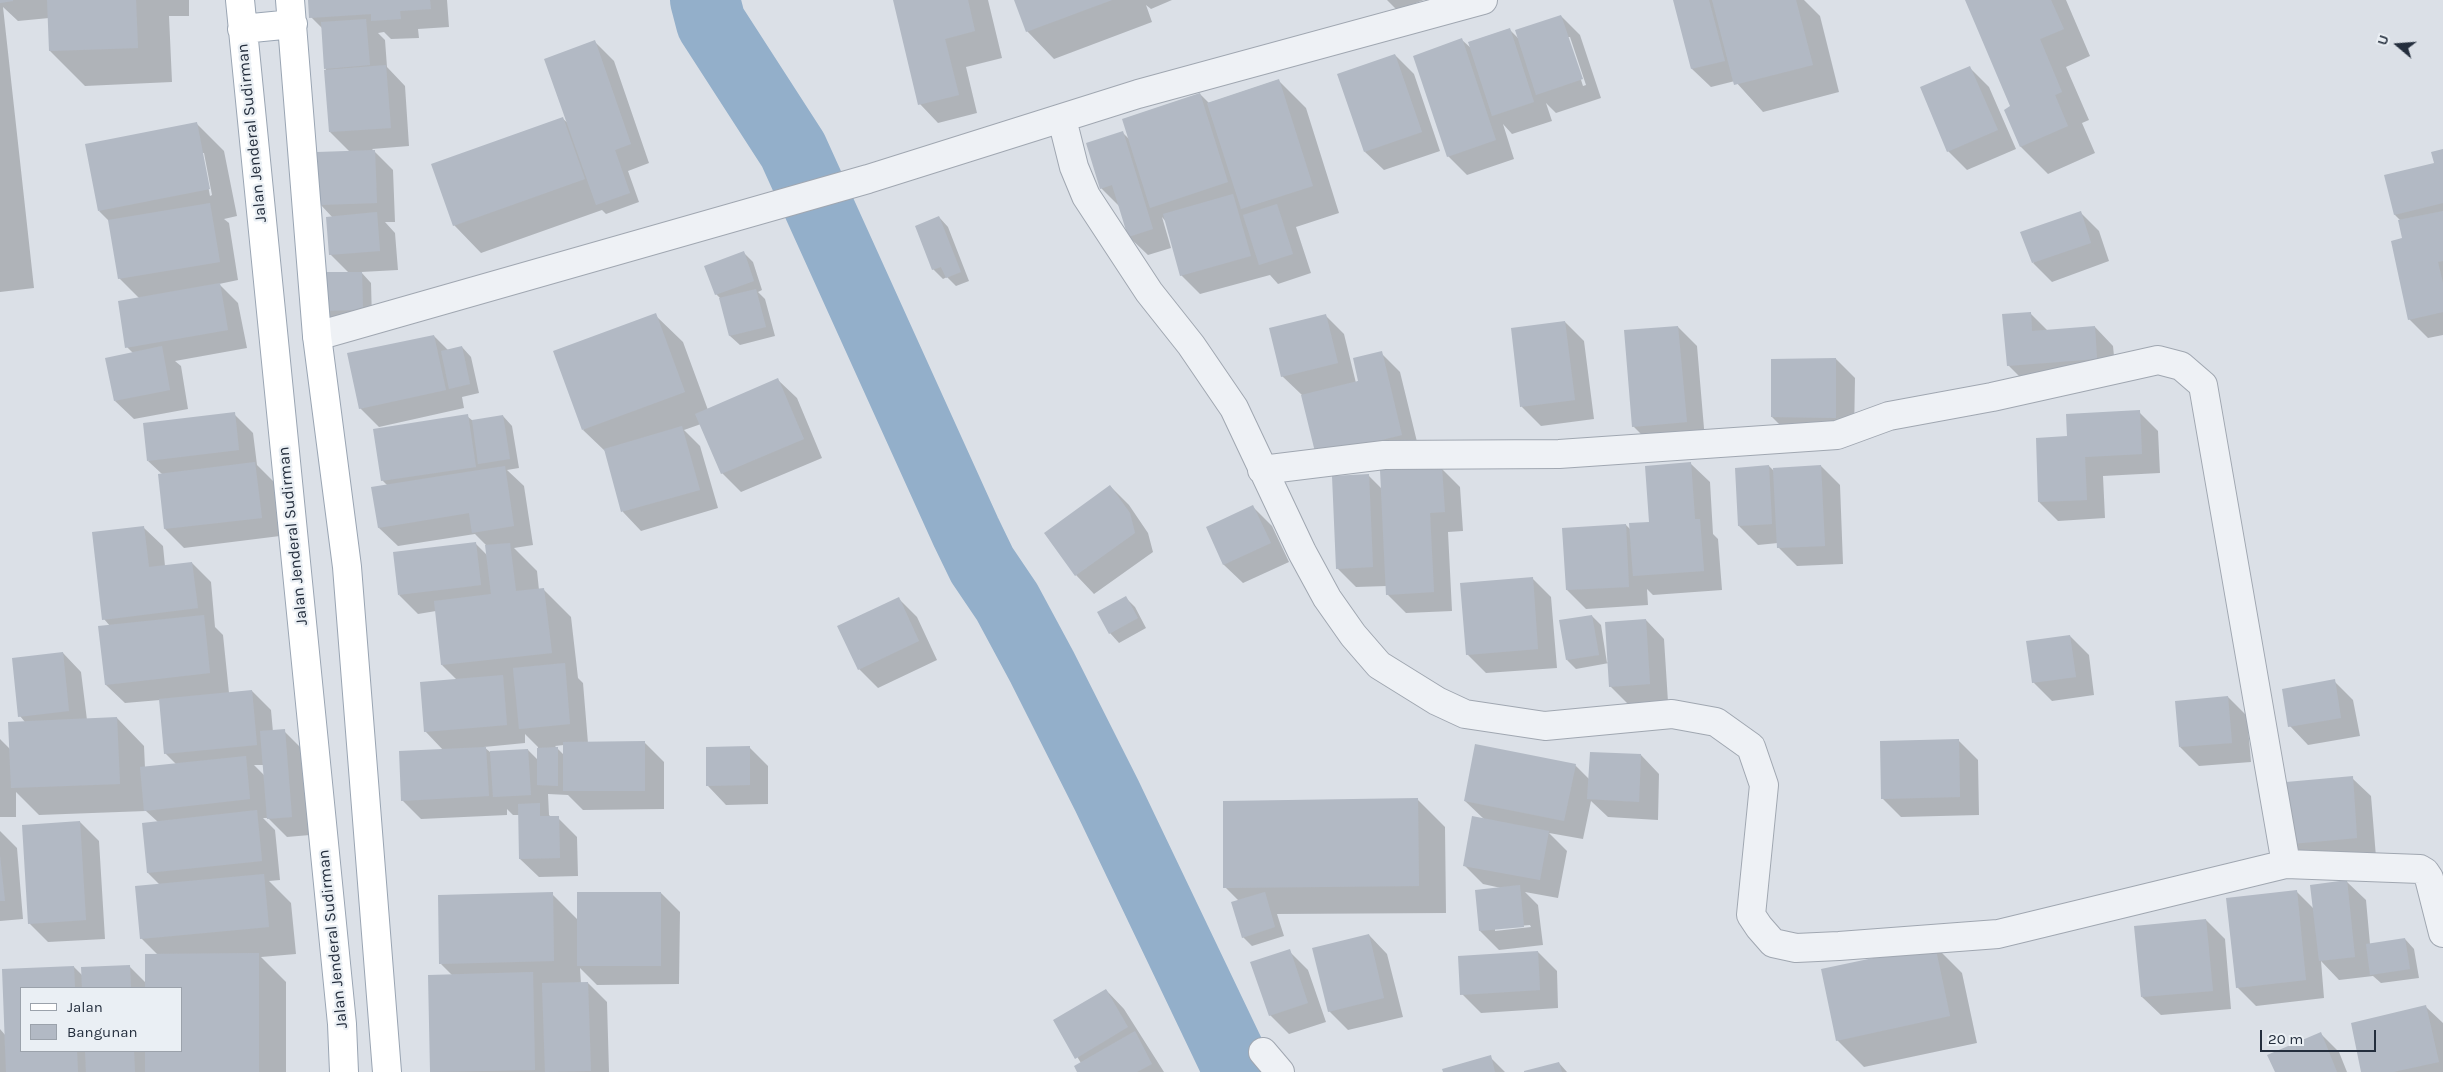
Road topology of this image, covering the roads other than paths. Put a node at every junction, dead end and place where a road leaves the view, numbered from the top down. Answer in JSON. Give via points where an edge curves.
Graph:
{"nodes":[{"id":1,"x":240,"y":0,"type":"edge"},
{"id":2,"x":1483,"y":0,"type":"edge"},
{"id":3,"x":291,"y":12,"type":"edge"},
{"id":4,"x":242,"y":29,"type":"junction"},
{"id":5,"x":1062,"y":119,"type":"junction"},
{"id":6,"x":317,"y":336,"type":"junction"},
{"id":7,"x":1262,"y":470,"type":"junction"},
{"id":8,"x":2286,"y":864,"type":"junction"},
{"id":9,"x":2443,"y":933,"type":"edge"},
{"id":10,"x":384,"y":1018,"type":"junction"},
{"id":11,"x":342,"y":1024,"type":"junction"},
{"id":12,"x":344,"y":1072,"type":"edge"},
{"id":13,"x":387,"y":1072,"type":"edge"}],
"edges":[{"from":1,"to":4,"type":"main road","name":"Jalan Jenderal Sudirman"},
{"from":2,"to":5,"type":"street","via":[[1190,80]]},
{"from":3,"to":4,"type":"main road"},
{"from":3,"to":6,"type":"main road"},
{"from":4,"to":11,"type":"main road","name":"Jalan Jenderal Sudirman"},
{"from":5,"to":6,"type":"street","via":[[868,179]]},
{"from":5,"to":7,"type":"street","via":[[1074,167],[1086,196],[1149,292],[1191,345],[1234,408]]},
{"from":6,"to":10,"type":"main road","via":[[347,567]]},
{"from":7,"to":8,"type":"street","via":[[1326,598],[1353,636],[1379,665],[1437,700],[1465,714],[1545,726],[1672,714],[1716,722],[1751,747],[1764,785],[1751,915],[1773,943],[1796,948],[1998,934]]},
{"from":7,"to":8,"type":"street","via":[[1384,455],[1559,454],[1836,435],[1889,416],[2158,360],[2181,366],[2203,385]]},
{"from":8,"to":9,"type":"street","via":[[2420,869],[2429,878]]},
{"from":10,"to":11,"type":"main road"},
{"from":10,"to":13,"type":"main road"},
{"from":11,"to":12,"type":"main road","name":"Jalan Jenderal Sudirman"}]}
